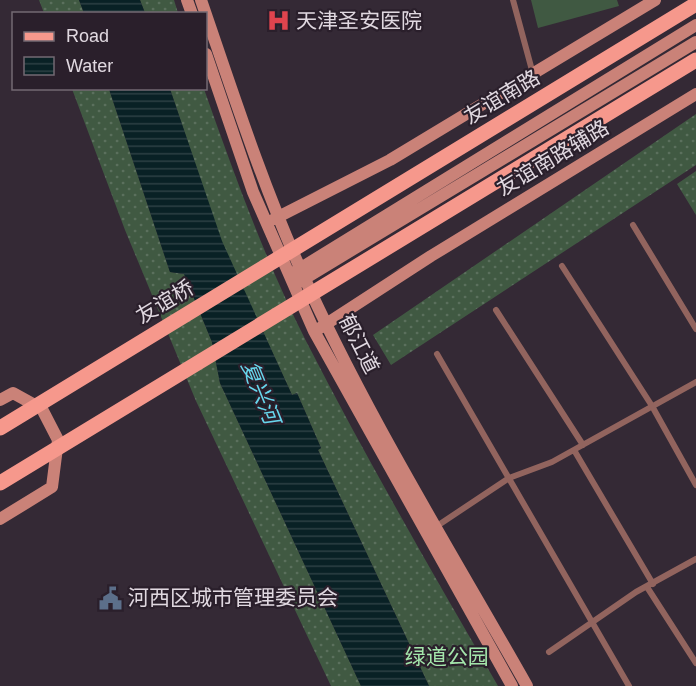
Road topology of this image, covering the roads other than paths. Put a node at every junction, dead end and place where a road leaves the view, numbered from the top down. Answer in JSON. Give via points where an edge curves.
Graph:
{"nodes":[{"id":1,"x":513,"y":0,"type":"edge"},
{"id":2,"x":655,"y":0,"type":"edge"},
{"id":3,"x":696,"y":4,"type":"edge"},
{"id":4,"x":207,"y":18,"type":"edge"},
{"id":5,"x":696,"y":26,"type":"edge"},
{"id":6,"x":696,"y":42,"type":"edge"},
{"id":7,"x":207,"y":57,"type":"edge"},
{"id":8,"x":696,"y":60,"type":"edge"},
{"id":9,"x":533,"y":74,"type":"junction"},
{"id":10,"x":696,"y":94,"type":"edge"},
{"id":11,"x":278,"y":216,"type":"junction"},
{"id":12,"x":266,"y":224,"type":"junction"},
{"id":13,"x":633,"y":225,"type":"dead end"},
{"id":14,"x":329,"y":227,"type":"joint"},
{"id":15,"x":562,"y":266,"type":"dead end"},
{"id":16,"x":303,"y":273,"type":"junction"},
{"id":17,"x":291,"y":280,"type":"junction"},
{"id":18,"x":496,"y":310,"type":"dead end"},
{"id":19,"x":327,"y":323,"type":"junction"},
{"id":20,"x":696,"y":329,"type":"edge"},
{"id":21,"x":314,"y":331,"type":"junction"},
{"id":22,"x":437,"y":354,"type":"dead end"},
{"id":23,"x":696,"y":382,"type":"edge"},
{"id":24,"x":0,"y":400,"type":"edge"},
{"id":25,"x":652,"y":406,"type":"junction"},
{"id":26,"x":0,"y":428,"type":"edge"},
{"id":27,"x":583,"y":445,"type":"junction"},
{"id":28,"x":574,"y":450,"type":"junction"},
{"id":29,"x":509,"y":478,"type":"junction"},
{"id":30,"x":0,"y":483,"type":"edge"},
{"id":31,"x":696,"y":485,"type":"edge"},
{"id":32,"x":0,"y":519,"type":"edge"},
{"id":33,"x":437,"y":526,"type":"junction"},
{"id":34,"x":696,"y":559,"type":"edge"},
{"id":35,"x":650,"y":585,"type":"junction"},
{"id":36,"x":592,"y":623,"type":"junction"},
{"id":37,"x":549,"y":652,"type":"dead end"},
{"id":38,"x":696,"y":663,"type":"edge"},
{"id":39,"x":512,"y":686,"type":"edge"},
{"id":40,"x":527,"y":686,"type":"edge"},
{"id":41,"x":629,"y":686,"type":"edge"}],
"edges":[{"from":1,"to":9,"type":"lane"},
{"from":2,"to":9,"type":"street"},
{"from":3,"to":14,"type":"main road","name":"友谊南路"},
{"from":4,"to":11,"type":"street","name":"郁江道"},
{"from":5,"to":16,"type":"street"},
{"from":6,"to":16,"type":"street"},
{"from":7,"to":12,"type":"street","name":"郁江道"},
{"from":8,"to":30,"type":"main road"},
{"from":9,"to":11,"type":"street","via":[[390,160]]},
{"from":10,"to":19,"type":"street","name":"友谊南路辅路"},
{"from":11,"to":12,"type":"street"},
{"from":11,"to":16,"type":"street","name":"郁江道"},
{"from":12,"to":17,"type":"street","name":"郁江道"},
{"from":13,"to":20,"type":"lane"},
{"from":14,"to":26,"type":"main road","name":"友谊桥"},
{"from":15,"to":25,"type":"lane"},
{"from":16,"to":17,"type":"street"},
{"from":16,"to":19,"type":"street","name":"郁江道"},
{"from":17,"to":21,"type":"street","name":"郁江道"},
{"from":18,"to":27,"type":"lane"},
{"from":19,"to":21,"type":"street","name":"友谊南路辅路"},
{"from":19,"to":33,"type":"street","name":"郁江道"},
{"from":21,"to":39,"type":"street","name":"郁江道"},
{"from":22,"to":29,"type":"lane"},
{"from":23,"to":25,"type":"lane"},
{"from":24,"to":32,"type":"street","via":[[13,393],[42,409],[58,440],[52,488]]},
{"from":25,"to":27,"type":"lane"},
{"from":25,"to":31,"type":"lane"},
{"from":27,"to":28,"type":"lane"},
{"from":28,"to":29,"type":"lane"},
{"from":28,"to":35,"type":"lane"},
{"from":29,"to":33,"type":"lane"},
{"from":29,"to":36,"type":"lane"},
{"from":33,"to":40,"type":"street","name":"郁江道"},
{"from":34,"to":35,"type":"lane"},
{"from":35,"to":36,"type":"lane"},
{"from":35,"to":38,"type":"lane"},
{"from":36,"to":37,"type":"lane"},
{"from":36,"to":41,"type":"lane"}]}
